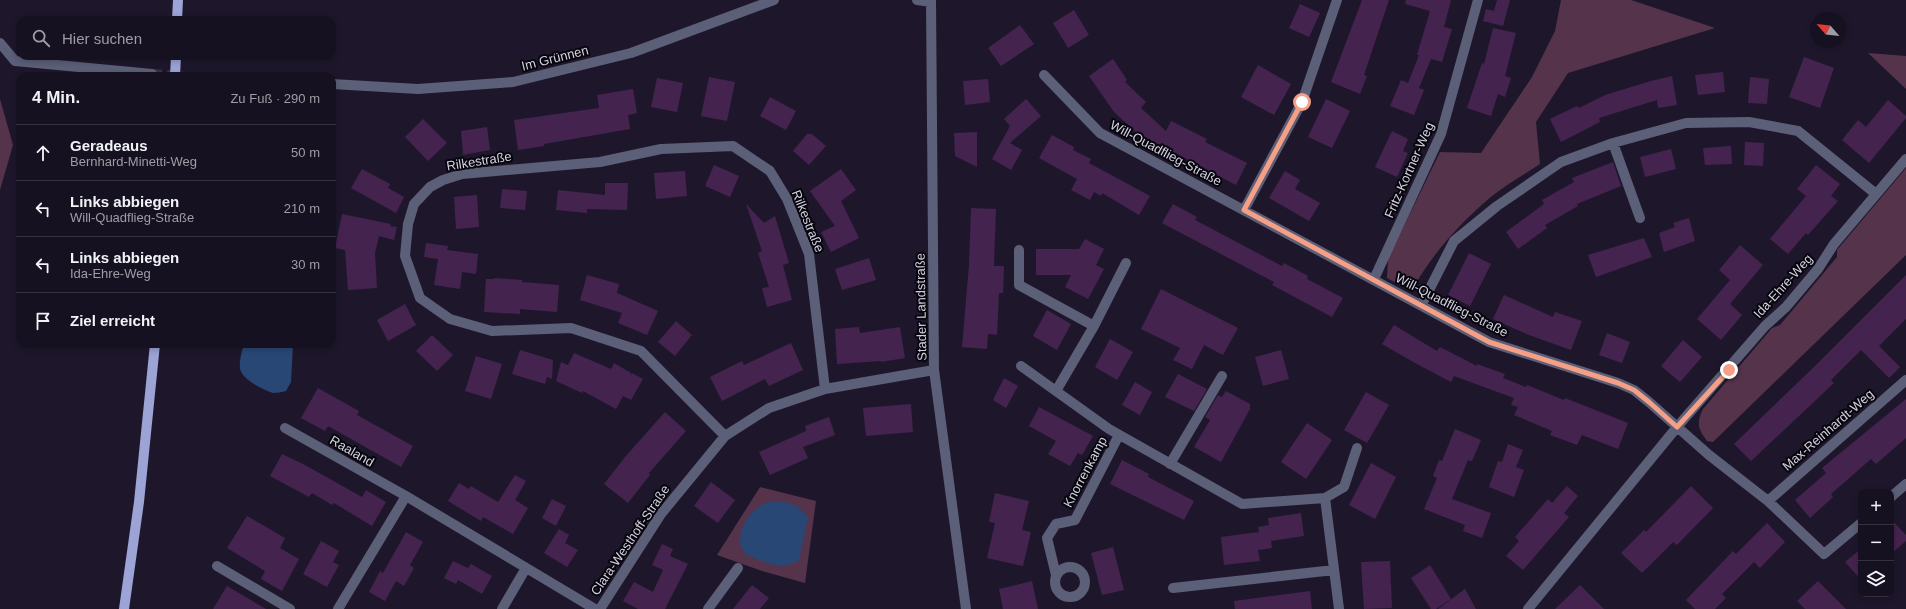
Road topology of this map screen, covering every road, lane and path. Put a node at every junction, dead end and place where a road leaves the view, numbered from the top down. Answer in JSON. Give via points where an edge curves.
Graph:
{"nodes":[{"id":1,"x":178,"y":0,"type":"edge"},
{"id":2,"x":774,"y":0,"type":"edge"},
{"id":3,"x":918,"y":0,"type":"edge"},
{"id":4,"x":1337,"y":0,"type":"edge"},
{"id":5,"x":1478,"y":0,"type":"edge"},
{"id":6,"x":931,"y":1,"type":"edge"},
{"id":7,"x":178,"y":16,"type":"edge"},
{"id":8,"x":0,"y":43,"type":"edge"},
{"id":9,"x":176,"y":60,"type":"edge"},
{"id":10,"x":131,"y":72,"type":"edge"},
{"id":11,"x":175,"y":72,"type":"edge"},
{"id":12,"x":1044,"y":75,"type":"dead end"},
{"id":13,"x":336,"y":84,"type":"edge"},
{"id":14,"x":1612,"y":143,"type":"junction"},
{"id":15,"x":1906,"y":159,"type":"edge"},
{"id":16,"x":1876,"y":194,"type":"junction"},
{"id":17,"x":1244,"y":210,"type":"junction"},
{"id":18,"x":1640,"y":218,"type":"dead end"},
{"id":19,"x":1019,"y":250,"type":"dead end"},
{"id":20,"x":1126,"y":263,"type":"dead end"},
{"id":21,"x":1374,"y":279,"type":"junction"},
{"id":22,"x":1422,"y":304,"type":"junction"},
{"id":23,"x":1094,"y":326,"type":"junction"},
{"id":24,"x":155,"y":348,"type":"edge"},
{"id":25,"x":1021,"y":366,"type":"dead end"},
{"id":26,"x":934,"y":370,"type":"junction"},
{"id":27,"x":1222,"y":376,"type":"dead end"},
{"id":28,"x":1906,"y":380,"type":"edge"},
{"id":29,"x":825,"y":389,"type":"junction"},
{"id":30,"x":1056,"y":391,"type":"junction"},
{"id":31,"x":1677,"y":427,"type":"junction"},
{"id":32,"x":285,"y":428,"type":"dead end"},
{"id":33,"x":1120,"y":435,"type":"junction"},
{"id":34,"x":725,"y":436,"type":"junction"},
{"id":35,"x":1357,"y":448,"type":"dead end"},
{"id":36,"x":1170,"y":464,"type":"junction"},
{"id":37,"x":1906,"y":484,"type":"edge"},
{"id":38,"x":1894,"y":494,"type":"edge"},
{"id":39,"x":406,"y":496,"type":"junction"},
{"id":40,"x":1325,"y":498,"type":"junction"},
{"id":41,"x":1768,"y":501,"type":"junction"},
{"id":42,"x":1859,"y":525,"type":"edge"},
{"id":43,"x":217,"y":566,"type":"dead end"},
{"id":44,"x":526,"y":568,"type":"junction"},
{"id":45,"x":738,"y":568,"type":"dead end"},
{"id":46,"x":1334,"y":570,"type":"junction"},
{"id":47,"x":1056,"y":575,"type":"dead end"},
{"id":48,"x":1173,"y":588,"type":"dead end"},
{"id":49,"x":124,"y":609,"type":"edge"},
{"id":50,"x":290,"y":609,"type":"edge"},
{"id":51,"x":338,"y":609,"type":"edge"},
{"id":52,"x":502,"y":609,"type":"edge"},
{"id":53,"x":595,"y":609,"type":"edge"},
{"id":54,"x":600,"y":609,"type":"edge"},
{"id":55,"x":708,"y":609,"type":"edge"},
{"id":56,"x":966,"y":609,"type":"edge"},
{"id":57,"x":1339,"y":609,"type":"edge"},
{"id":58,"x":1528,"y":609,"type":"edge"}],
"edges":[{"from":1,"to":7,"type":"main road"},
{"from":2,"to":13,"type":"street","name":"Im Grünnen","via":[[631,53],[513,82],[418,90]]},
{"from":3,"to":6,"type":"street"},
{"from":4,"to":17,"type":"street","via":[[1302,102]]},
{"from":5,"to":21,"type":"street","name":"Fritz-Kortner-Weg","via":[[1441,134]]},
{"from":6,"to":26,"type":"street","name":"Stader Landstraße"},
{"from":8,"to":10,"type":"street","via":[[15,61]]},
{"from":9,"to":11,"type":"main road","bridge":true},
{"from":12,"to":17,"type":"street","name":"Will-Quadflieg-Straße","via":[[1100,133]]},
{"from":14,"to":16,"type":"street","via":[[1686,123],[1749,122],[1798,131]]},
{"from":14,"to":18,"type":"street"},
{"from":14,"to":22,"type":"street","via":[[1561,162],[1497,206],[1454,241]]},
{"from":15,"to":16,"type":"street","name":"Ida-Ehre-Weg"},
{"from":16,"to":31,"type":"street","name":"Ida-Ehre-Weg","via":[[1834,244],[1818,270],[1786,307],[1765,326]]},
{"from":17,"to":21,"type":"street","name":"Will-Quadflieg-Straße"},
{"from":19,"to":23,"type":"street","via":[[1020,285]]},
{"from":20,"to":23,"type":"street"},
{"from":21,"to":22,"type":"street","name":"Will-Quadflieg-Straße"},
{"from":22,"to":31,"type":"street","name":"Will-Quadflieg-Straße","via":[[1489,342],[1634,390]]},
{"from":23,"to":30,"type":"street"},
{"from":24,"to":49,"type":"main road","via":[[139,502]]},
{"from":25,"to":30,"type":"street","name":"Knorrenkamp"},
{"from":26,"to":29,"type":"street","name":"Clara-Westhoff-Straße"},
{"from":26,"to":56,"type":"street","name":"Stader Landstraße"},
{"from":27,"to":36,"type":"street"},
{"from":28,"to":41,"type":"street","name":"Max-Reinhardt-Weg"},
{"from":29,"to":34,"type":"street","name":"Clara-Westhoff-Straße","via":[[769,408]]},
{"from":29,"to":34,"type":"street","name":"Rilkestraße","via":[[809,254],[787,199],[770,171],[733,146],[661,149],[600,162],[462,174],[430,187],[414,204],[408,224],[405,256],[420,298],[450,319],[492,331],[571,328],[641,351]]},
{"from":30,"to":33,"type":"street","name":"Knorrenkamp"},
{"from":31,"to":41,"type":"street"},
{"from":31,"to":58,"type":"street"},
{"from":32,"to":39,"type":"street","name":"Raaland"},
{"from":33,"to":36,"type":"street","name":"Knorrenkamp"},
{"from":33,"to":47,"type":"street","name":"Knorrenkamp","via":[[1075,520],[1056,524],[1048,538]]},
{"from":34,"to":54,"type":"street","name":"Clara-Westhoff-Straße","via":[[661,514]]},
{"from":35,"to":40,"type":"street","name":"Knorrenkamp","via":[[1344,487]]},
{"from":36,"to":40,"type":"street","name":"Knorrenkamp","via":[[1242,504]]},
{"from":37,"to":38,"type":"street"},
{"from":39,"to":44,"type":"street","name":"Raaland"},
{"from":39,"to":51,"type":"street"},
{"from":40,"to":46,"type":"street"},
{"from":41,"to":42,"type":"street","via":[[1824,554]]},
{"from":43,"to":50,"type":"street"},
{"from":44,"to":52,"type":"street"},
{"from":44,"to":53,"type":"street","name":"Raaland"},
{"from":45,"to":55,"type":"street"},
{"from":46,"to":48,"type":"street"},
{"from":46,"to":57,"type":"street"}]}
